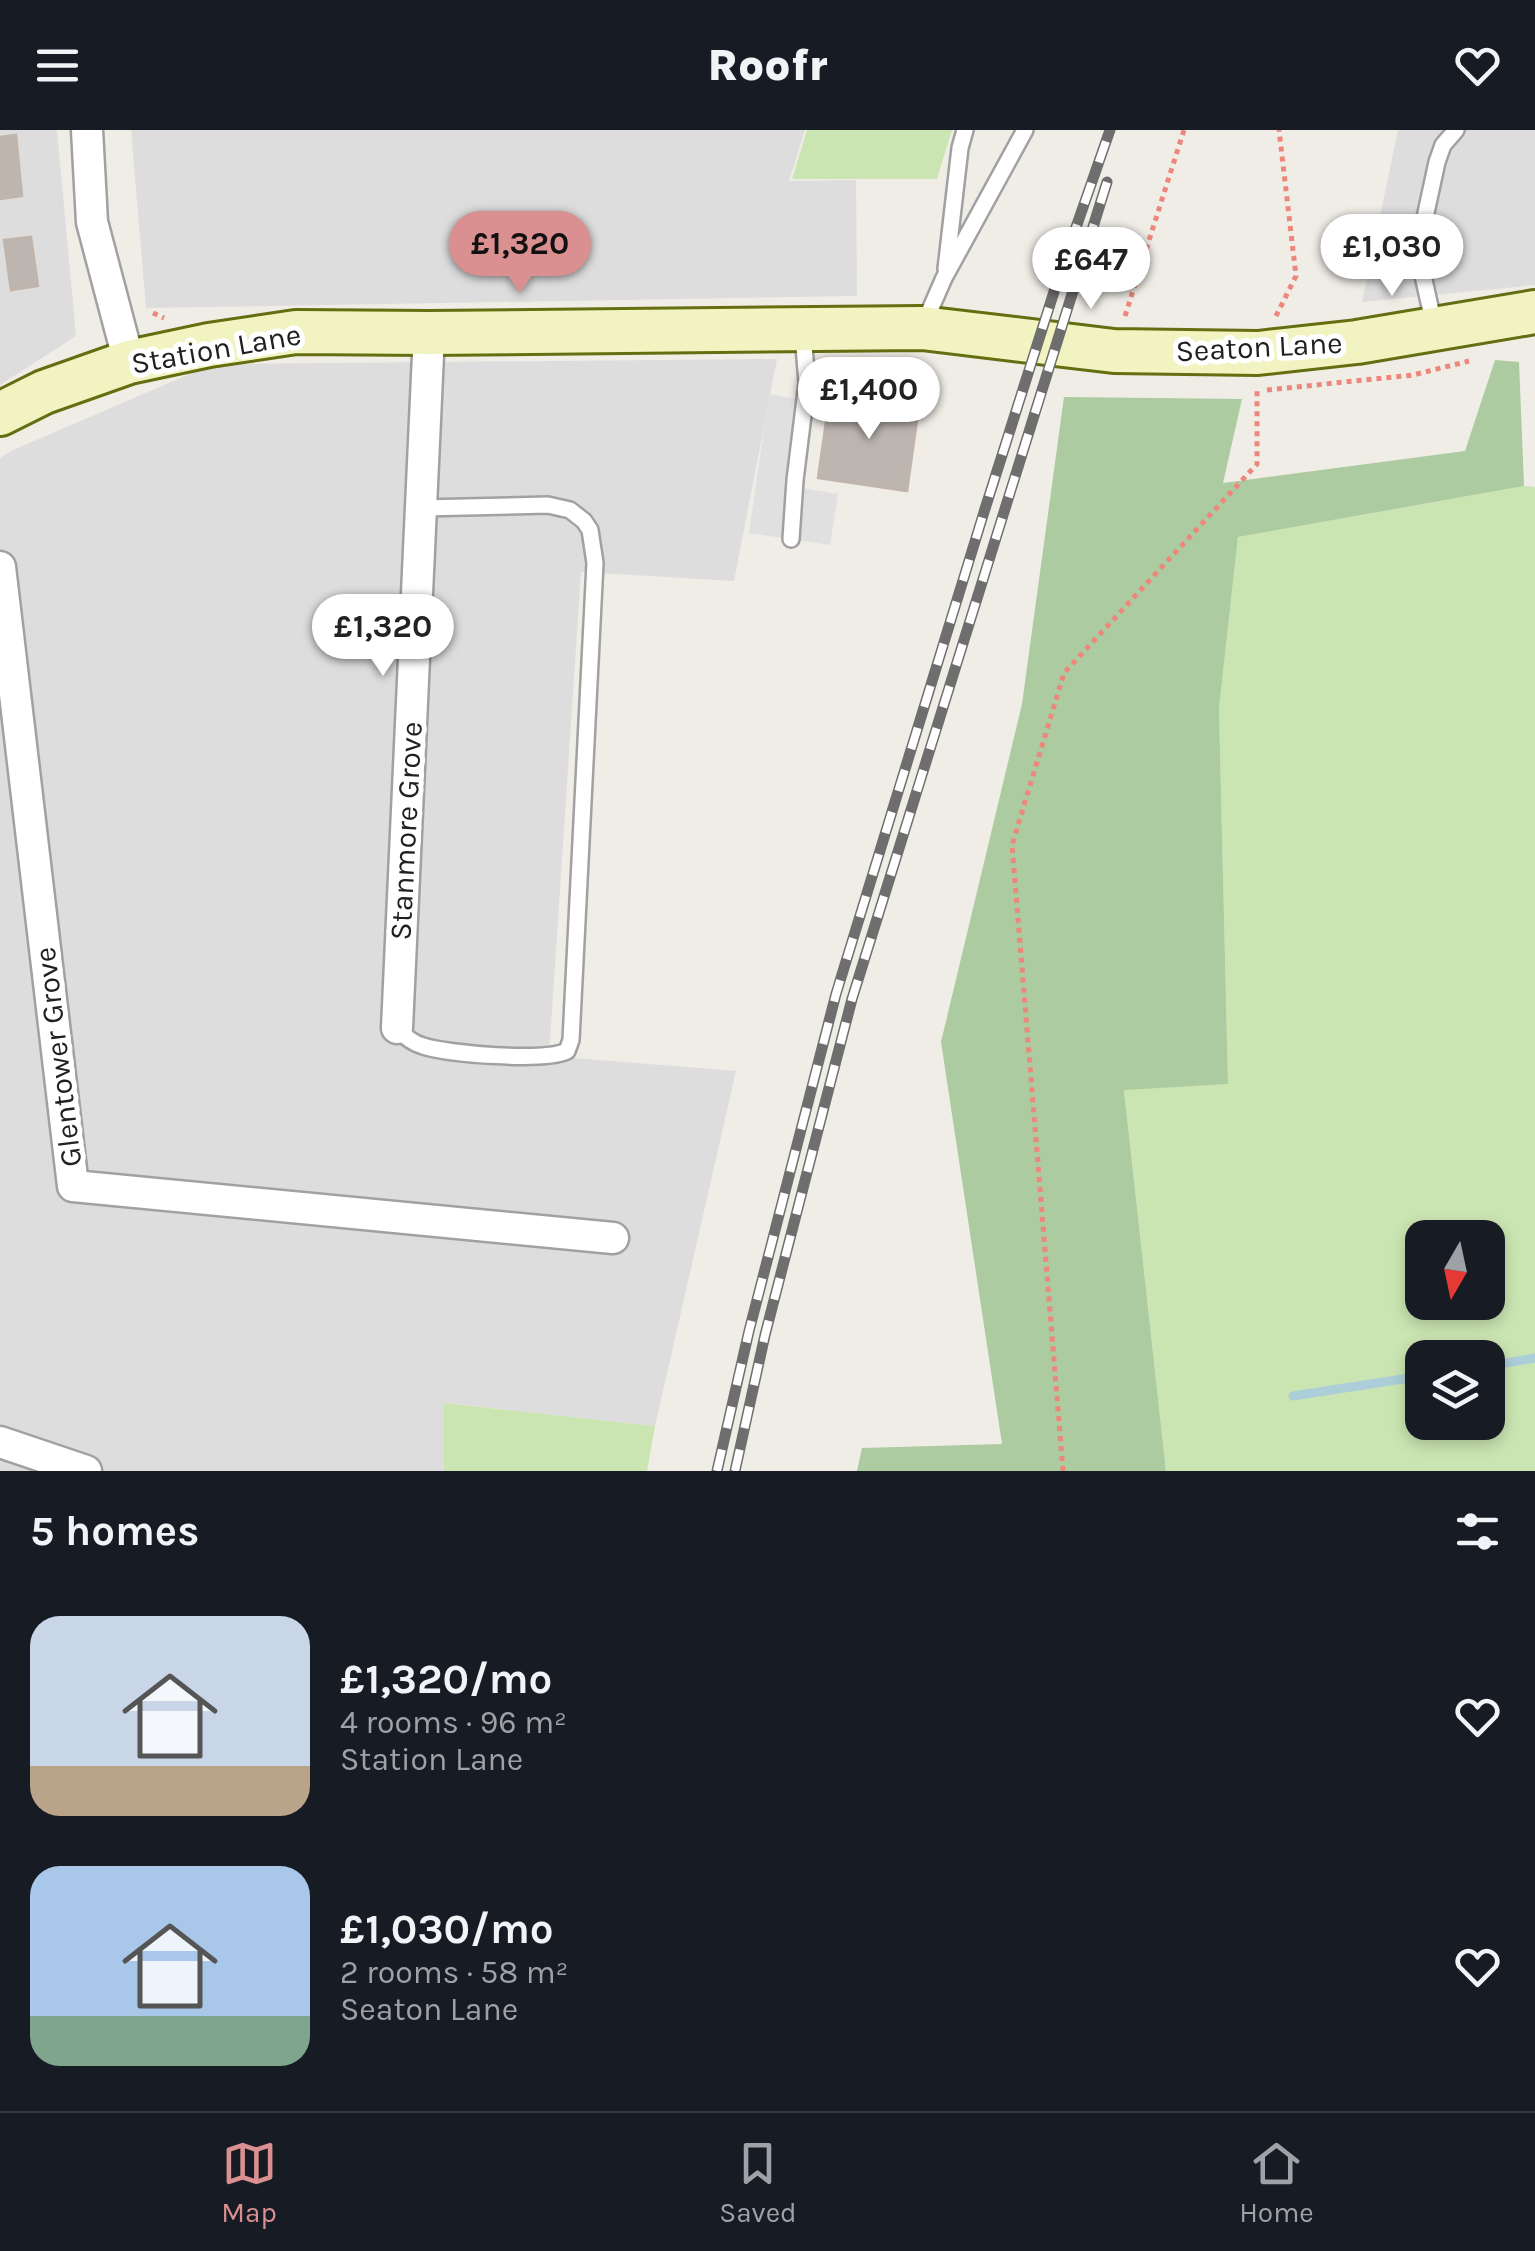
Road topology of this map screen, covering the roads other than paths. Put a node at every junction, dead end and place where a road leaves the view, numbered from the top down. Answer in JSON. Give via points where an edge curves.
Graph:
{"nodes":[{"id":1,"x":87,"y":130,"type":"edge"},
{"id":2,"x":966,"y":130,"type":"edge"},
{"id":3,"x":1025,"y":130,"type":"edge"},
{"id":4,"x":1456,"y":130,"type":"edge"},
{"id":5,"x":944,"y":278,"type":"junction"},
{"id":6,"x":1535,"y":312,"type":"edge"},
{"id":7,"x":922,"y":328,"type":"junction"},
{"id":8,"x":1435,"y":329,"type":"junction"},
{"id":9,"x":803,"y":330,"type":"junction"},
{"id":10,"x":428,"y":333,"type":"junction"},
{"id":11,"x":130,"y":362,"type":"junction"},
{"id":12,"x":0,"y":414,"type":"edge"},
{"id":13,"x":421,"y":508,"type":"junction"},
{"id":14,"x":790,"y":539,"type":"dead end"},
{"id":15,"x":0,"y":567,"type":"edge"},
{"id":16,"x":397,"y":1028,"type":"joint"},
{"id":17,"x":613,"y":1238,"type":"dead end"},
{"id":18,"x":0,"y":1442,"type":"edge"},
{"id":19,"x":75,"y":1470,"type":"edge"}],
"edges":[{"from":1,"to":11,"type":"street","via":[[92,222]]},
{"from":2,"to":5,"type":"lane"},
{"from":3,"to":5,"type":"lane"},
{"from":4,"to":8,"type":"lane","via":[[1437,162],[1424,222],[1422,271]]},
{"from":5,"to":7,"type":"lane"},
{"from":6,"to":8,"type":"main road","name":"Seaton Lane"},
{"from":7,"to":8,"type":"main road","name":"Seaton Lane","via":[[1114,351],[1240,352]]},
{"from":7,"to":9,"type":"main road","name":"Station Lane"},
{"from":9,"to":10,"type":"main road","name":"Station Lane"},
{"from":9,"to":14,"type":"lane","via":[[807,383]]},
{"from":10,"to":11,"type":"main road","name":"Station Lane","via":[[296,332]]},
{"from":10,"to":13,"type":"street","name":"Stanmore Grove"},
{"from":11,"to":12,"type":"main road","name":"Station Lane"},
{"from":13,"to":16,"type":"street","name":"Stanmore Grove"},
{"from":13,"to":16,"type":"lane","via":[[570,510],[590,530],[595,564],[567,1051],[526,1058],[436,1049],[411,1042]]},
{"from":15,"to":17,"type":"street","name":"Glentower Grove","via":[[73,1186]]},
{"from":18,"to":19,"type":"street"}]}
